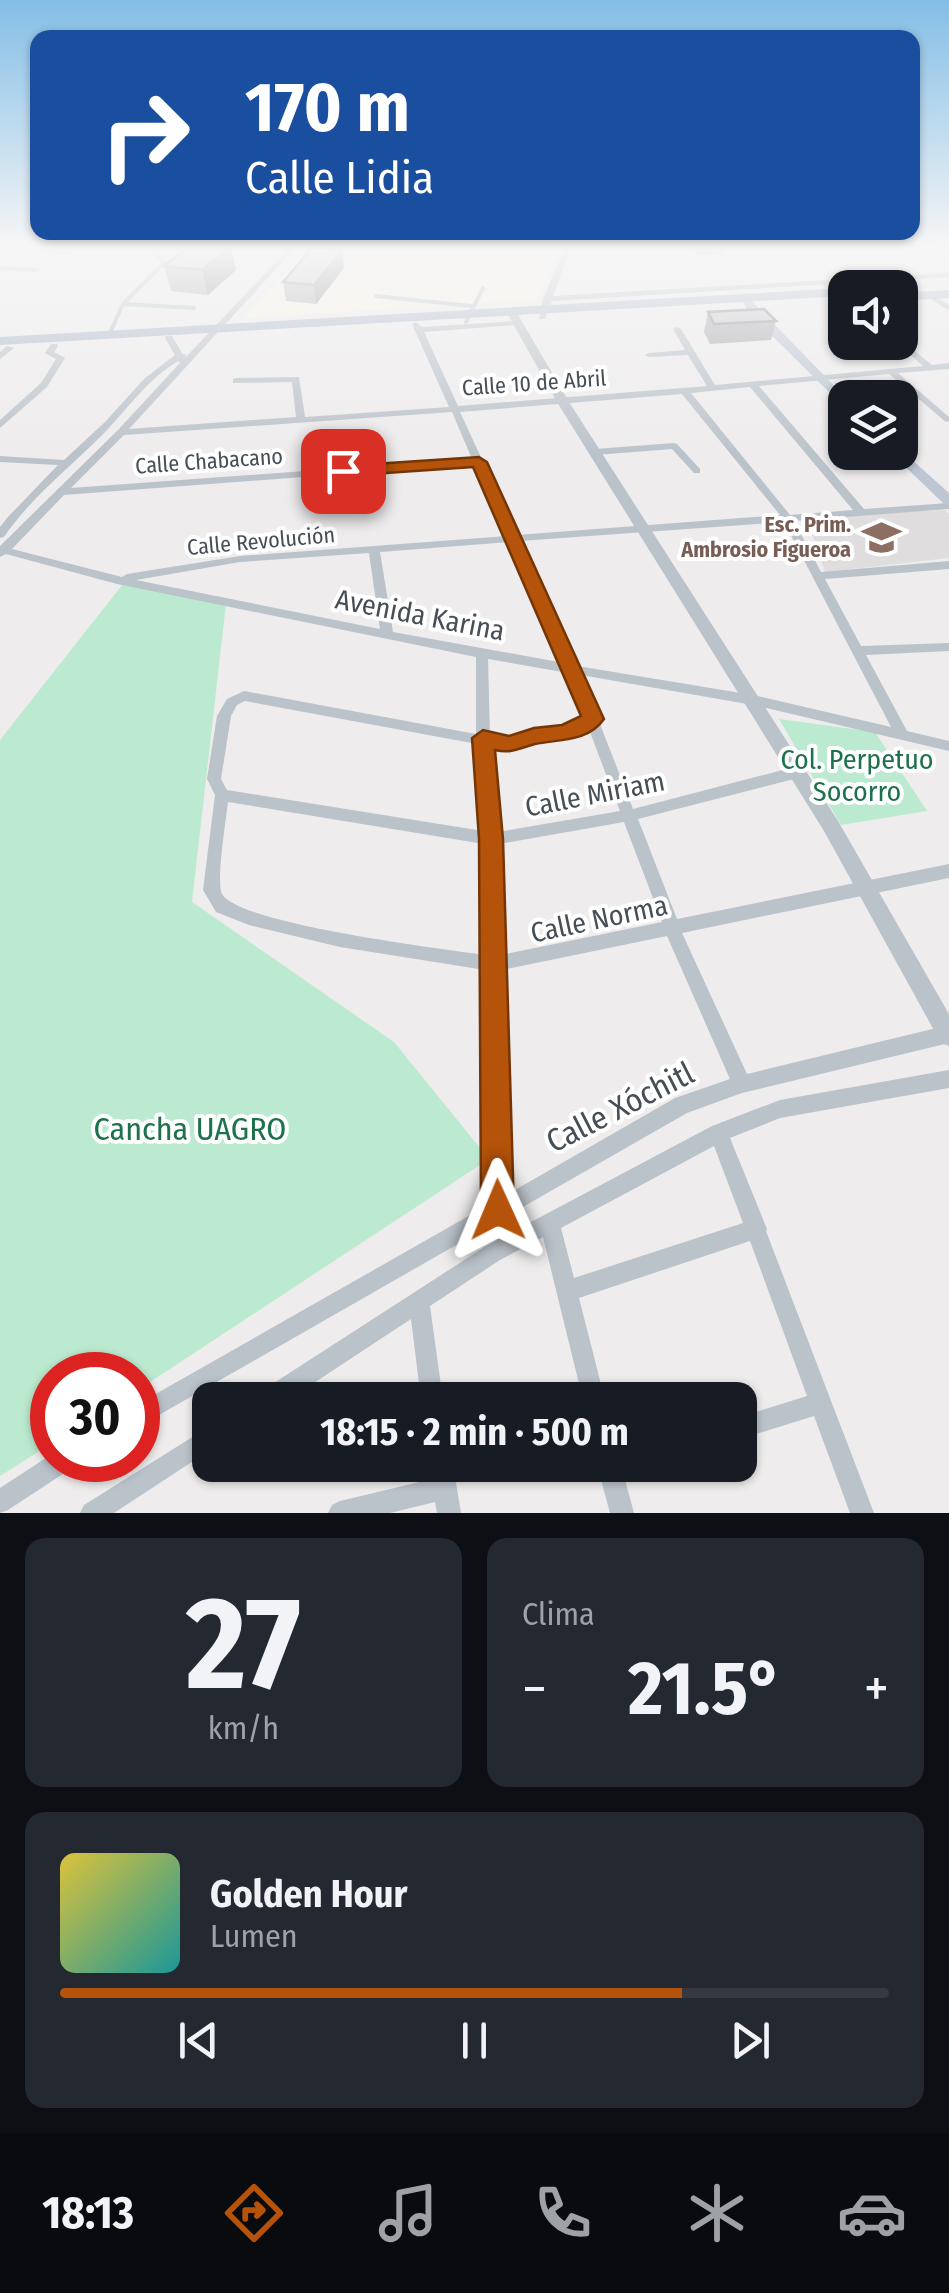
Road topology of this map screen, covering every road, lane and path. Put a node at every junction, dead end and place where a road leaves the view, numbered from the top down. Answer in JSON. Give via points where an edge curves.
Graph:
{"nodes":[{"id":1,"x":118,"y":315,"type":"edge"},
{"id":2,"x":231,"y":315,"type":"edge"},
{"id":3,"x":459,"y":315,"type":"edge"},
{"id":4,"x":466,"y":315,"type":"edge"},
{"id":5,"x":475,"y":315,"type":"edge"},
{"id":6,"x":526,"y":315,"type":"edge"},
{"id":7,"x":762,"y":315,"type":"edge"},
{"id":8,"x":515,"y":318,"type":"junction"},
{"id":9,"x":418,"y":327,"type":"junction"},
{"id":10,"x":678,"y":329,"type":"dead end"},
{"id":11,"x":215,"y":332,"type":"junction"},
{"id":12,"x":109,"y":335,"type":"junction"},
{"id":13,"x":170,"y":338,"type":"junction"},
{"id":14,"x":54,"y":346,"type":"junction"},
{"id":15,"x":2,"y":349,"type":"edge"},
{"id":16,"x":689,"y":352,"type":"junction"},
{"id":17,"x":649,"y":356,"type":"dead end"},
{"id":18,"x":918,"y":358,"type":"edge"},
{"id":19,"x":183,"y":360,"type":"junction"},
{"id":20,"x":949,"y":366,"type":"edge"},
{"id":21,"x":929,"y":368,"type":"junction"},
{"id":22,"x":890,"y":371,"type":"junction"},
{"id":23,"x":817,"y":378,"type":"junction"},
{"id":24,"x":236,"y":381,"type":"dead end"},
{"id":25,"x":752,"y":384,"type":"junction"},
{"id":26,"x":828,"y":388,"type":"edge"},
{"id":27,"x":713,"y":389,"type":"junction"},
{"id":28,"x":685,"y":391,"type":"junction"},
{"id":29,"x":563,"y":402,"type":"junction"},
{"id":30,"x":458,"y":409,"type":"junction"},
{"id":31,"x":946,"y":419,"type":"dead end"},
{"id":32,"x":301,"y":420,"type":"junction"},
{"id":33,"x":0,"y":425,"type":"edge"},
{"id":34,"x":122,"y":432,"type":"junction"},
{"id":35,"x":595,"y":452,"type":"junction"},
{"id":36,"x":0,"y":460,"type":"edge"},
{"id":37,"x":94,"y":460,"type":"junction"},
{"id":38,"x":479,"y":462,"type":"junction"},
{"id":39,"x":63,"y":464,"type":"junction"},
{"id":40,"x":915,"y":470,"type":"edge"},
{"id":41,"x":696,"y":471,"type":"dead end"},
{"id":42,"x":62,"y":492,"type":"junction"},
{"id":43,"x":949,"y":504,"type":"edge"},
{"id":44,"x":859,"y":510,"type":"junction"},
{"id":45,"x":786,"y":516,"type":"junction"},
{"id":46,"x":642,"y":529,"type":"junction"},
{"id":47,"x":512,"y":541,"type":"junction"},
{"id":48,"x":1,"y":545,"type":"edge"},
{"id":49,"x":374,"y":551,"type":"junction"},
{"id":50,"x":949,"y":565,"type":"edge"},
{"id":51,"x":820,"y":576,"type":"junction"},
{"id":52,"x":116,"y":580,"type":"junction"},
{"id":53,"x":387,"y":634,"type":"junction"},
{"id":54,"x":948,"y":649,"type":"edge"},
{"id":55,"x":856,"y":651,"type":"junction"},
{"id":56,"x":482,"y":654,"type":"junction"},
{"id":57,"x":573,"y":670,"type":"junction"},
{"id":58,"x":753,"y":700,"type":"junction"},
{"id":59,"x":594,"y":719,"type":"junction"},
{"id":60,"x":901,"y":733,"type":"junction"},
{"id":61,"x":483,"y":738,"type":"junction"},
{"id":62,"x":947,"y":747,"type":"edge"},
{"id":63,"x":798,"y":772,"type":"junction"},
{"id":64,"x":222,"y":796,"type":"junction"},
{"id":65,"x":632,"y":815,"type":"junction"},
{"id":66,"x":491,"y":839,"type":"junction"},
{"id":67,"x":949,"y":871,"type":"edge"},
{"id":68,"x":864,"y":889,"type":"junction"},
{"id":69,"x":672,"y":928,"type":"junction"},
{"id":70,"x":493,"y":964,"type":"junction"},
{"id":71,"x":949,"y":1034,"type":"edge"},
{"id":72,"x":949,"y":1079,"type":"edge"},
{"id":73,"x":742,"y":1084,"type":"junction"},
{"id":74,"x":719,"y":1134,"type":"junction"},
{"id":75,"x":498,"y":1210,"type":"junction"},
{"id":76,"x":550,"y":1224,"type":"junction"},
{"id":77,"x":757,"y":1230,"type":"junction"},
{"id":78,"x":567,"y":1291,"type":"junction"},
{"id":79,"x":419,"y":1302,"type":"junction"},
{"id":80,"x":296,"y":1382,"type":"edge"},
{"id":81,"x":430,"y":1382,"type":"edge"},
{"id":82,"x":590,"y":1382,"type":"edge"},
{"id":83,"x":160,"y":1403,"type":"edge"},
{"id":84,"x":821,"y":1403,"type":"junction"},
{"id":85,"x":757,"y":1423,"type":"edge"},
{"id":86,"x":192,"y":1449,"type":"edge"},
{"id":87,"x":30,"y":1482,"type":"edge"},
{"id":88,"x":426,"y":1482,"type":"edge"},
{"id":89,"x":444,"y":1482,"type":"edge"},
{"id":90,"x":615,"y":1482,"type":"edge"},
{"id":91,"x":0,"y":1502,"type":"edge"},
{"id":92,"x":92,"y":1513,"type":"edge"},
{"id":93,"x":340,"y":1513,"type":"edge"},
{"id":94,"x":449,"y":1513,"type":"edge"},
{"id":95,"x":622,"y":1513,"type":"edge"},
{"id":96,"x":862,"y":1513,"type":"edge"}],
"edges":[{"from":1,"to":12,"type":"lane"},
{"from":2,"to":11,"type":"street"},
{"from":3,"to":11,"type":"main road"},
{"from":4,"to":9,"type":"main road"},
{"from":5,"to":8,"type":"main road"},
{"from":6,"to":8,"type":"main road"},
{"from":7,"to":23,"type":"main road"},
{"from":8,"to":9,"type":"street"},
{"from":8,"to":29,"type":"street"},
{"from":9,"to":11,"type":"main road"},
{"from":9,"to":30,"type":"street"},
{"from":10,"to":16,"type":"street"},
{"from":11,"to":12,"type":"main road"},
{"from":11,"to":13,"type":"main road"},
{"from":11,"to":19,"type":"street"},
{"from":12,"to":15,"type":"main road"},
{"from":13,"to":14,"type":"main road"},
{"from":13,"to":19,"type":"street"},
{"from":14,"to":15,"type":"main road"},
{"from":14,"to":33,"type":"street","via":[[49,353],[60,356],[54,372]]},
{"from":16,"to":17,"type":"street"},
{"from":16,"to":27,"type":"street"},
{"from":18,"to":21,"type":"street"},
{"from":19,"to":34,"type":"street"},
{"from":19,"to":39,"type":"street","via":[[160,367]]},
{"from":20,"to":21,"type":"street","name":"Calle 10 de Abril"},
{"from":21,"to":22,"type":"street","name":"Calle 10 de Abril"},
{"from":22,"to":23,"type":"street","name":"Calle 10 de Abril"},
{"from":22,"to":31,"type":"street"},
{"from":23,"to":25,"type":"street","name":"Calle 10 de Abril"},
{"from":23,"to":26,"type":"main road"},
{"from":24,"to":32,"type":"street","via":[[296,378]]},
{"from":25,"to":27,"type":"street","name":"Calle 10 de Abril"},
{"from":25,"to":44,"type":"street"},
{"from":27,"to":28,"type":"street","name":"Calle 10 de Abril"},
{"from":28,"to":29,"type":"street","name":"Calle 10 de Abril"},
{"from":28,"to":45,"type":"street"},
{"from":29,"to":30,"type":"street","name":"Calle 10 de Abril"},
{"from":29,"to":35,"type":"street"},
{"from":30,"to":32,"type":"street","name":"Calle 10 de Abril"},
{"from":30,"to":38,"type":"street"},
{"from":32,"to":34,"type":"street","name":"Calle 10 de Abril"},
{"from":34,"to":37,"type":"street"},
{"from":35,"to":41,"type":"street","via":[[674,446]]},
{"from":35,"to":46,"type":"street"},
{"from":36,"to":39,"type":"street"},
{"from":37,"to":39,"type":"street"},
{"from":37,"to":42,"type":"street"},
{"from":38,"to":42,"type":"street","name":"Calle Chabacano"},
{"from":38,"to":47,"type":"street"},
{"from":39,"to":48,"type":"street"},
{"from":40,"to":43,"type":"main road"},
{"from":42,"to":48,"type":"street"},
{"from":43,"to":44,"type":"street","name":"Calle Revolución"},
{"from":44,"to":45,"type":"street","name":"Calle Revolución"},
{"from":45,"to":46,"type":"street","name":"Calle Revolución"},
{"from":45,"to":51,"type":"street"},
{"from":46,"to":47,"type":"street","name":"Calle Revolución"},
{"from":46,"to":58,"type":"street"},
{"from":47,"to":49,"type":"street","name":"Calle Revolución"},
{"from":47,"to":57,"type":"street"},
{"from":48,"to":52,"type":"street","name":"Avenida Karina"},
{"from":49,"to":52,"type":"street","name":"Calle Revolución","via":[[240,559]]},
{"from":49,"to":53,"type":"street"},
{"from":50,"to":51,"type":"street"},
{"from":51,"to":55,"type":"street"},
{"from":52,"to":53,"type":"street","name":"Avenida Karina"},
{"from":53,"to":56,"type":"street","name":"Avenida Karina"},
{"from":54,"to":55,"type":"street"},
{"from":55,"to":60,"type":"street"},
{"from":56,"to":57,"type":"street","name":"Avenida Karina"},
{"from":56,"to":61,"type":"street"},
{"from":57,"to":58,"type":"street","name":"Avenida Karina"},
{"from":57,"to":59,"type":"street"},
{"from":58,"to":60,"type":"street","name":"Avenida Karina"},
{"from":58,"to":63,"type":"street"},
{"from":59,"to":61,"type":"street","via":[[566,733],[510,745]]},
{"from":59,"to":65,"type":"street"},
{"from":60,"to":62,"type":"street","name":"Avenida Karina"},
{"from":61,"to":64,"type":"street","via":[[244,696],[224,716],[214,779]]},
{"from":61,"to":66,"type":"street"},
{"from":63,"to":65,"type":"street","name":"Calle Miriam"},
{"from":63,"to":68,"type":"street"},
{"from":64,"to":66,"type":"street","name":"Calle Miriam"},
{"from":64,"to":70,"type":"street","name":"Calle Norma","via":[[211,890],[222,907],[340,940]]},
{"from":65,"to":66,"type":"street","name":"Calle Miriam"},
{"from":65,"to":69,"type":"street"},
{"from":66,"to":70,"type":"street"},
{"from":67,"to":68,"type":"street","name":"Calle Norma"},
{"from":68,"to":69,"type":"street","name":"Calle Norma"},
{"from":68,"to":71,"type":"street"},
{"from":69,"to":70,"type":"street","name":"Calle Norma"},
{"from":69,"to":73,"type":"street"},
{"from":70,"to":75,"type":"street"},
{"from":71,"to":73,"type":"street","name":"Calle Xóchitl"},
{"from":72,"to":74,"type":"street","via":[[780,1109]]},
{"from":73,"to":75,"type":"street","name":"Calle Xóchitl","via":[[649,1122]]},
{"from":74,"to":76,"type":"street"},
{"from":74,"to":77,"type":"street"},
{"from":75,"to":83,"type":"street","name":"Calle Xóchitl"},
{"from":76,"to":78,"type":"street"},
{"from":76,"to":79,"type":"street"},
{"from":77,"to":78,"type":"street"},
{"from":77,"to":84,"type":"street"},
{"from":78,"to":82,"type":"street"},
{"from":79,"to":80,"type":"street"},
{"from":79,"to":81,"type":"street"},
{"from":84,"to":85,"type":"street"},
{"from":84,"to":96,"type":"street"},
{"from":86,"to":92,"type":"street"},
{"from":87,"to":91,"type":"street"},
{"from":88,"to":93,"type":"street"},
{"from":89,"to":94,"type":"street"},
{"from":90,"to":95,"type":"street"}]}
